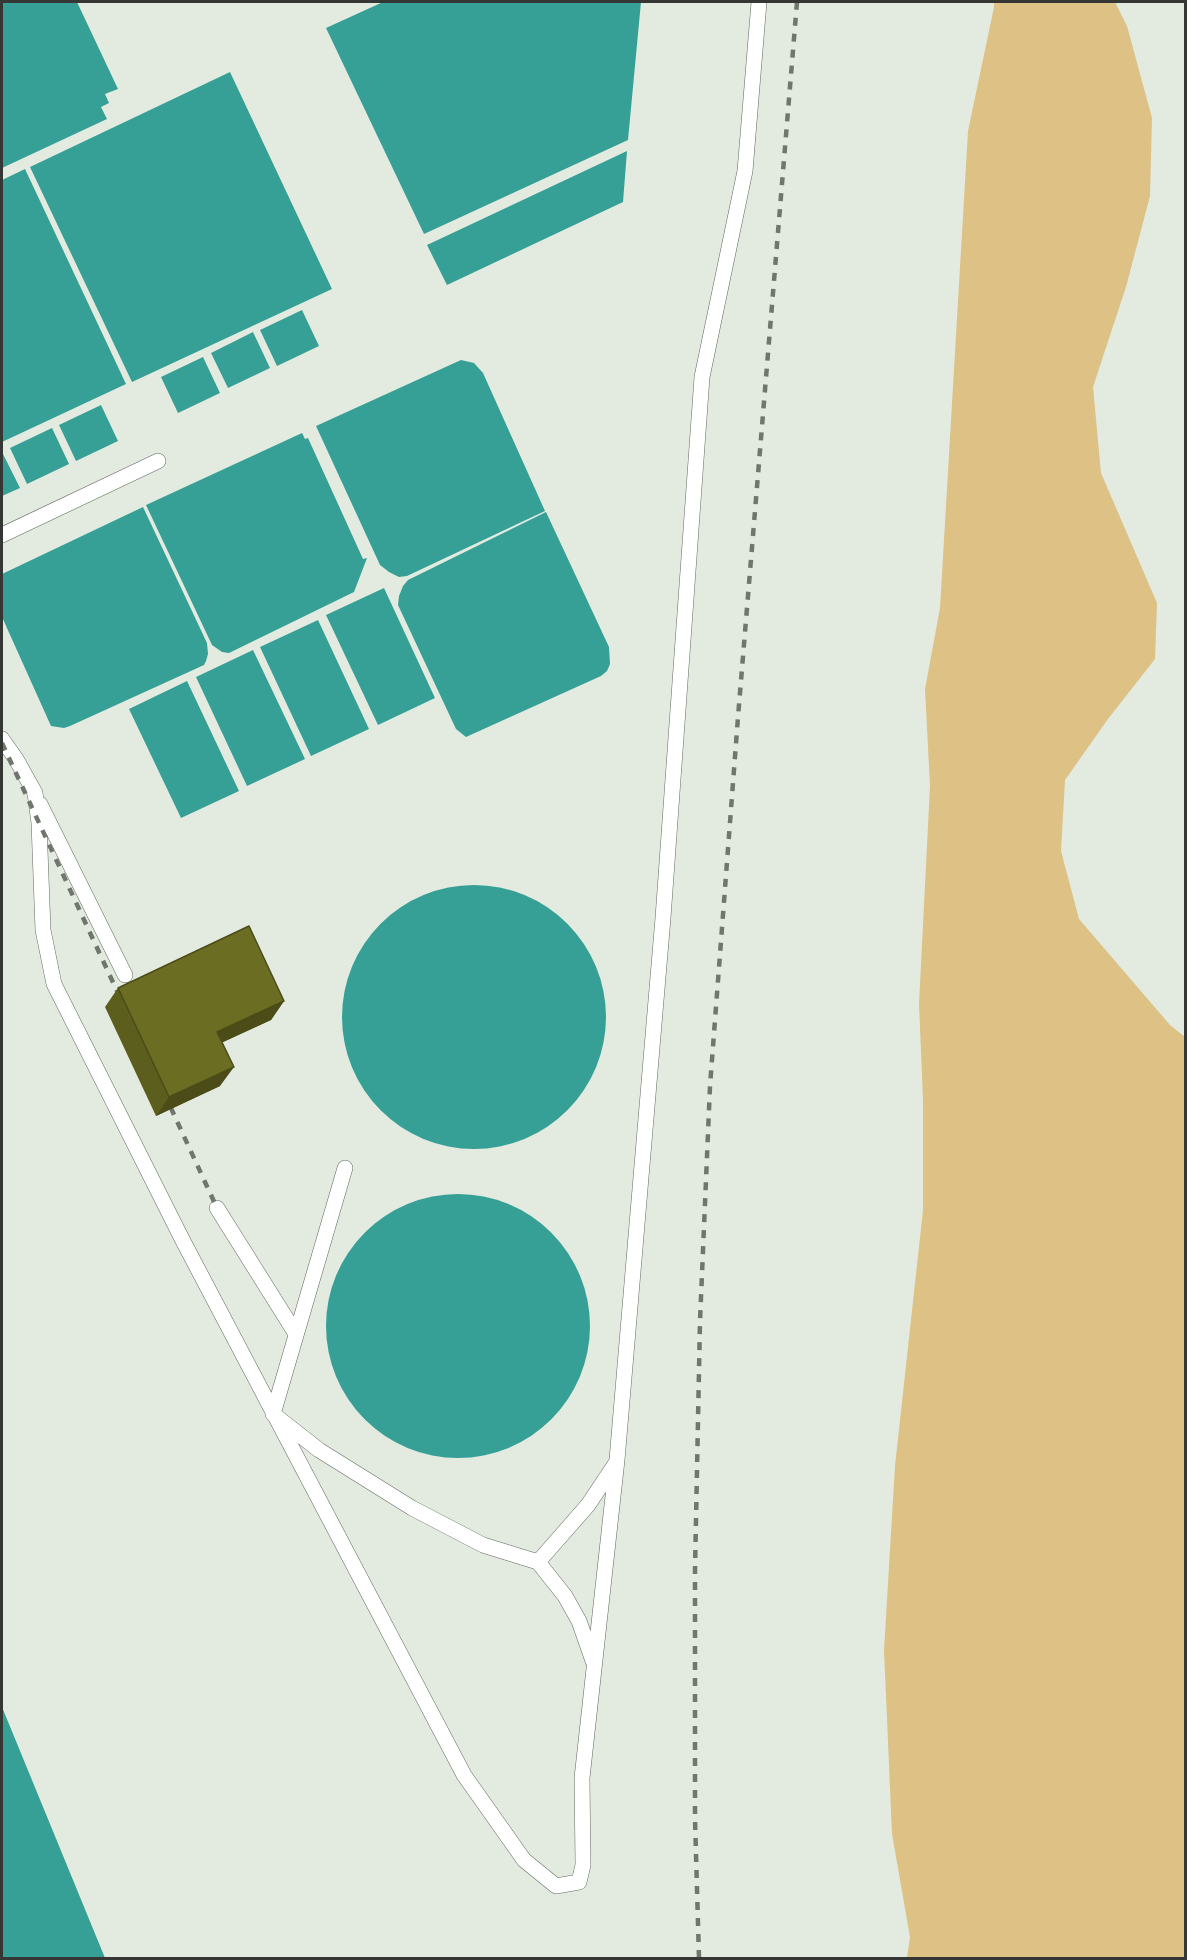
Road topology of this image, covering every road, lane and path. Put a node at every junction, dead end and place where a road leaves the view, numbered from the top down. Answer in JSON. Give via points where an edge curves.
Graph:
{"nodes":[{"id":1,"x":759,"y":2,"type":"edge"},
{"id":2,"x":158,"y":461,"type":"dead end"},
{"id":3,"x":2,"y":535,"type":"edge"},
{"id":4,"x":2,"y":739,"type":"edge"},
{"id":5,"x":35,"y":793,"type":"junction"},
{"id":6,"x":125,"y":975,"type":"dead end"},
{"id":7,"x":345,"y":1168,"type":"dead end"},
{"id":8,"x":217,"y":1208,"type":"dead end"},
{"id":9,"x":296,"y":1334,"type":"junction"},
{"id":10,"x":273,"y":1414,"type":"junction"},
{"id":11,"x":617,"y":1460,"type":"junction"},
{"id":12,"x":538,"y":1562,"type":"junction"},
{"id":13,"x":595,"y":1667,"type":"junction"}],
"edges":[{"from":1,"to":11,"type":"lane","via":[[744,171],[702,377],[662,930]]},
{"from":2,"to":3,"type":"lane"},
{"from":4,"to":5,"type":"lane"},
{"from":5,"to":6,"type":"lane"},
{"from":5,"to":10,"type":"lane","via":[[43,930],[54,984]]},
{"from":7,"to":9,"type":"lane"},
{"from":8,"to":9,"type":"lane"},
{"from":9,"to":10,"type":"lane"},
{"from":10,"to":12,"type":"lane","via":[[319,1450],[412,1508],[483,1545]]},
{"from":10,"to":13,"type":"lane","via":[[464,1775],[524,1860],[556,1886],[579,1882],[584,1865],[582,1778]]},
{"from":11,"to":12,"type":"lane","via":[[588,1505]]},
{"from":11,"to":13,"type":"lane"},
{"from":12,"to":13,"type":"lane","via":[[579,1621]]}]}
